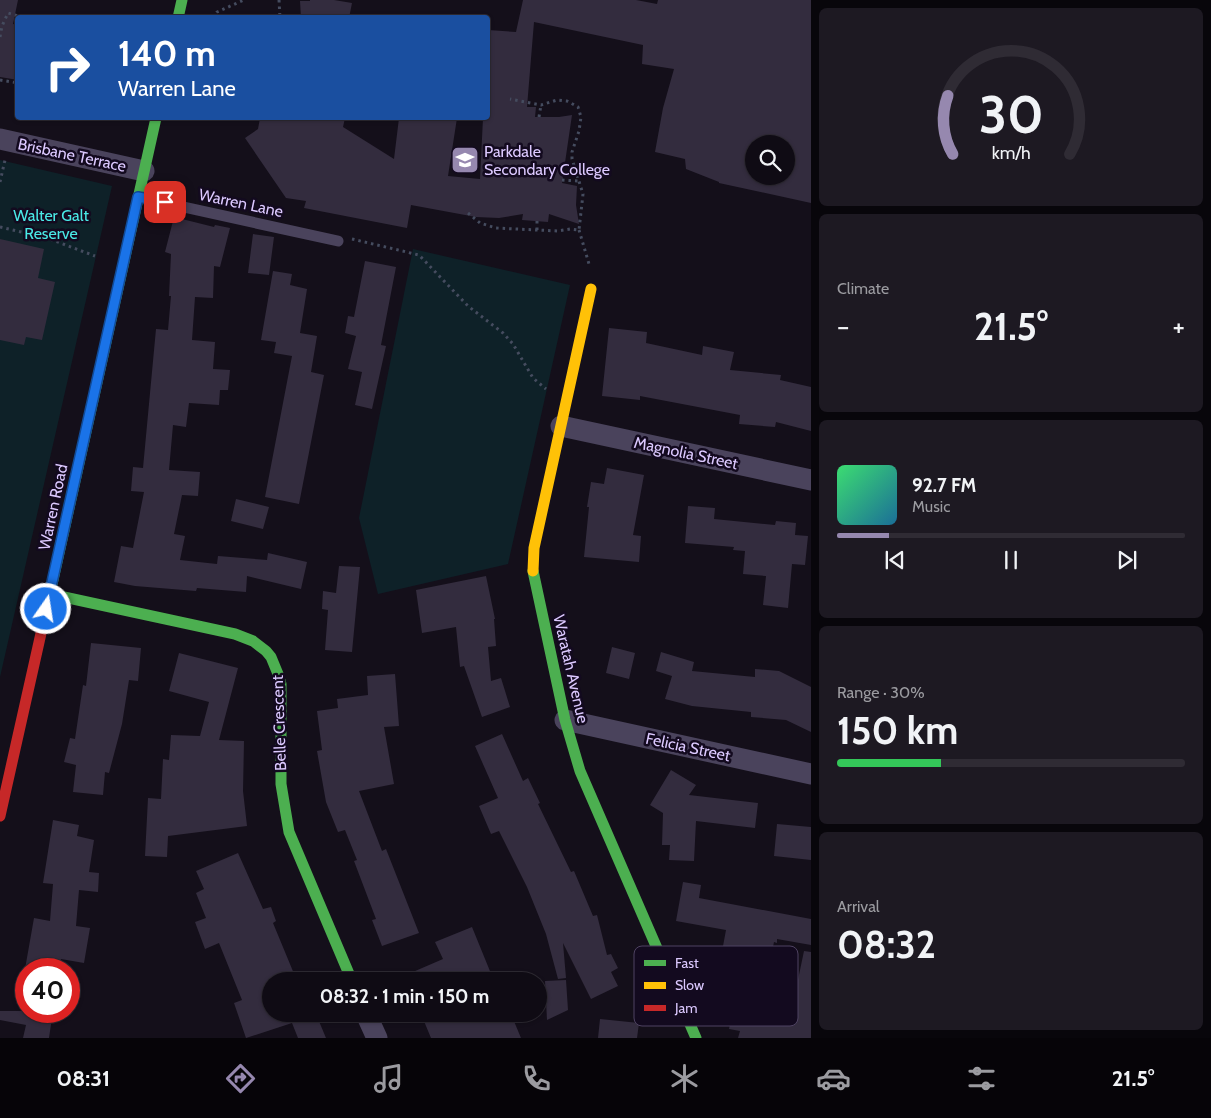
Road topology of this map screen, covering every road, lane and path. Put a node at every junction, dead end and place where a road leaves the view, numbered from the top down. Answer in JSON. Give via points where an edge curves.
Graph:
{"nodes":[{"id":1,"x":182,"y":0,"type":"edge"},
{"id":2,"x":244,"y":0,"type":"edge"},
{"id":3,"x":280,"y":0,"type":"edge"},
{"id":4,"x":15,"y":15,"type":"edge"},
{"id":5,"x":179,"y":15,"type":"edge"},
{"id":6,"x":215,"y":15,"type":"edge"},
{"id":7,"x":280,"y":15,"type":"edge"},
{"id":8,"x":0,"y":37,"type":"edge"},
{"id":9,"x":0,"y":80,"type":"edge"},
{"id":10,"x":15,"y":82,"type":"edge"},
{"id":11,"x":510,"y":99,"type":"dead end"},
{"id":12,"x":541,"y":105,"type":"junction"},
{"id":13,"x":539,"y":117,"type":"dead end"},
{"id":14,"x":156,"y":120,"type":"edge"},
{"id":15,"x":0,"y":139,"type":"edge"},
{"id":16,"x":5,"y":160,"type":"dead end"},
{"id":17,"x":144,"y":171,"type":"junction"},
{"id":18,"x":562,"y":180,"type":"dead end"},
{"id":19,"x":579,"y":181,"type":"junction"},
{"id":20,"x":0,"y":182,"type":"edge"},
{"id":21,"x":138,"y":197,"type":"junction"},
{"id":22,"x":468,"y":213,"type":"dead end"},
{"id":23,"x":537,"y":221,"type":"dead end"},
{"id":24,"x":0,"y":227,"type":"edge"},
{"id":25,"x":537,"y":230,"type":"junction"},
{"id":26,"x":579,"y":230,"type":"junction"},
{"id":27,"x":341,"y":239,"type":"joint"},
{"id":28,"x":95,"y":256,"type":"dead end"},
{"id":29,"x":589,"y":264,"type":"dead end"},
{"id":30,"x":591,"y":289,"type":"dead end"},
{"id":31,"x":567,"y":399,"type":"junction"},
{"id":32,"x":561,"y":426,"type":"junction"},
{"id":33,"x":811,"y":480,"type":"edge"},
{"id":34,"x":50,"y":594,"type":"junction"},
{"id":35,"x":565,"y":720,"type":"junction"},
{"id":36,"x":811,"y":774,"type":"edge"},
{"id":37,"x":0,"y":816,"type":"edge"},
{"id":38,"x":656,"y":946,"type":"edge"},
{"id":39,"x":348,"y":972,"type":"edge"},
{"id":40,"x":370,"y":1022,"type":"edge"},
{"id":41,"x":691,"y":1026,"type":"edge"},
{"id":42,"x":377,"y":1038,"type":"edge"},
{"id":43,"x":696,"y":1038,"type":"edge"}],
"edges":[{"from":1,"to":5,"type":"street"},
{"from":2,"to":6,"type":"path"},
{"from":3,"to":7,"type":"path"},
{"from":4,"to":8,"type":"path","via":[[8,13]]},
{"from":9,"to":10,"type":"path"},
{"from":11,"to":12,"type":"path"},
{"from":12,"to":13,"type":"path"},
{"from":12,"to":19,"type":"path","via":[[557,100],[578,107],[579,131],[572,159]]},
{"from":14,"to":17,"type":"street","name":"Warren Road"},
{"from":15,"to":17,"type":"street","name":"Brisbane Terrace"},
{"from":16,"to":20,"type":"path"},
{"from":17,"to":21,"type":"street","name":"Warren Road"},
{"from":18,"to":19,"type":"path"},
{"from":19,"to":26,"type":"path","via":[[583,194]]},
{"from":21,"to":27,"type":"lane","name":"Warren Lane"},
{"from":21,"to":34,"type":"street","name":"Warren Road"},
{"from":22,"to":25,"type":"path","via":[[480,223],[496,228]]},
{"from":23,"to":25,"type":"path"},
{"from":24,"to":28,"type":"path","via":[[47,238]]},
{"from":25,"to":26,"type":"path"},
{"from":26,"to":29,"type":"path"},
{"from":27,"to":31,"type":"path","via":[[419,255],[468,306],[503,333],[541,387]]},
{"from":30,"to":31,"type":"street","name":"Waratah Avenue"},
{"from":31,"to":32,"type":"street","name":"Waratah Avenue"},
{"from":32,"to":33,"type":"street","name":"Magnolia Street"},
{"from":32,"to":35,"type":"street","name":"Waratah Avenue","via":[[533,572]]},
{"from":34,"to":37,"type":"street","name":"Warren Road"},
{"from":34,"to":39,"type":"street","name":"Belle Crescent","via":[[235,634],[258,642],[272,656],[280,684],[281,784],[289,832]]},
{"from":35,"to":36,"type":"street","name":"Felicia Street"},
{"from":35,"to":38,"type":"street","name":"Waratah Avenue","via":[[580,771]]},
{"from":40,"to":42,"type":"street"},
{"from":41,"to":43,"type":"street","name":"Waratah Avenue"}]}
